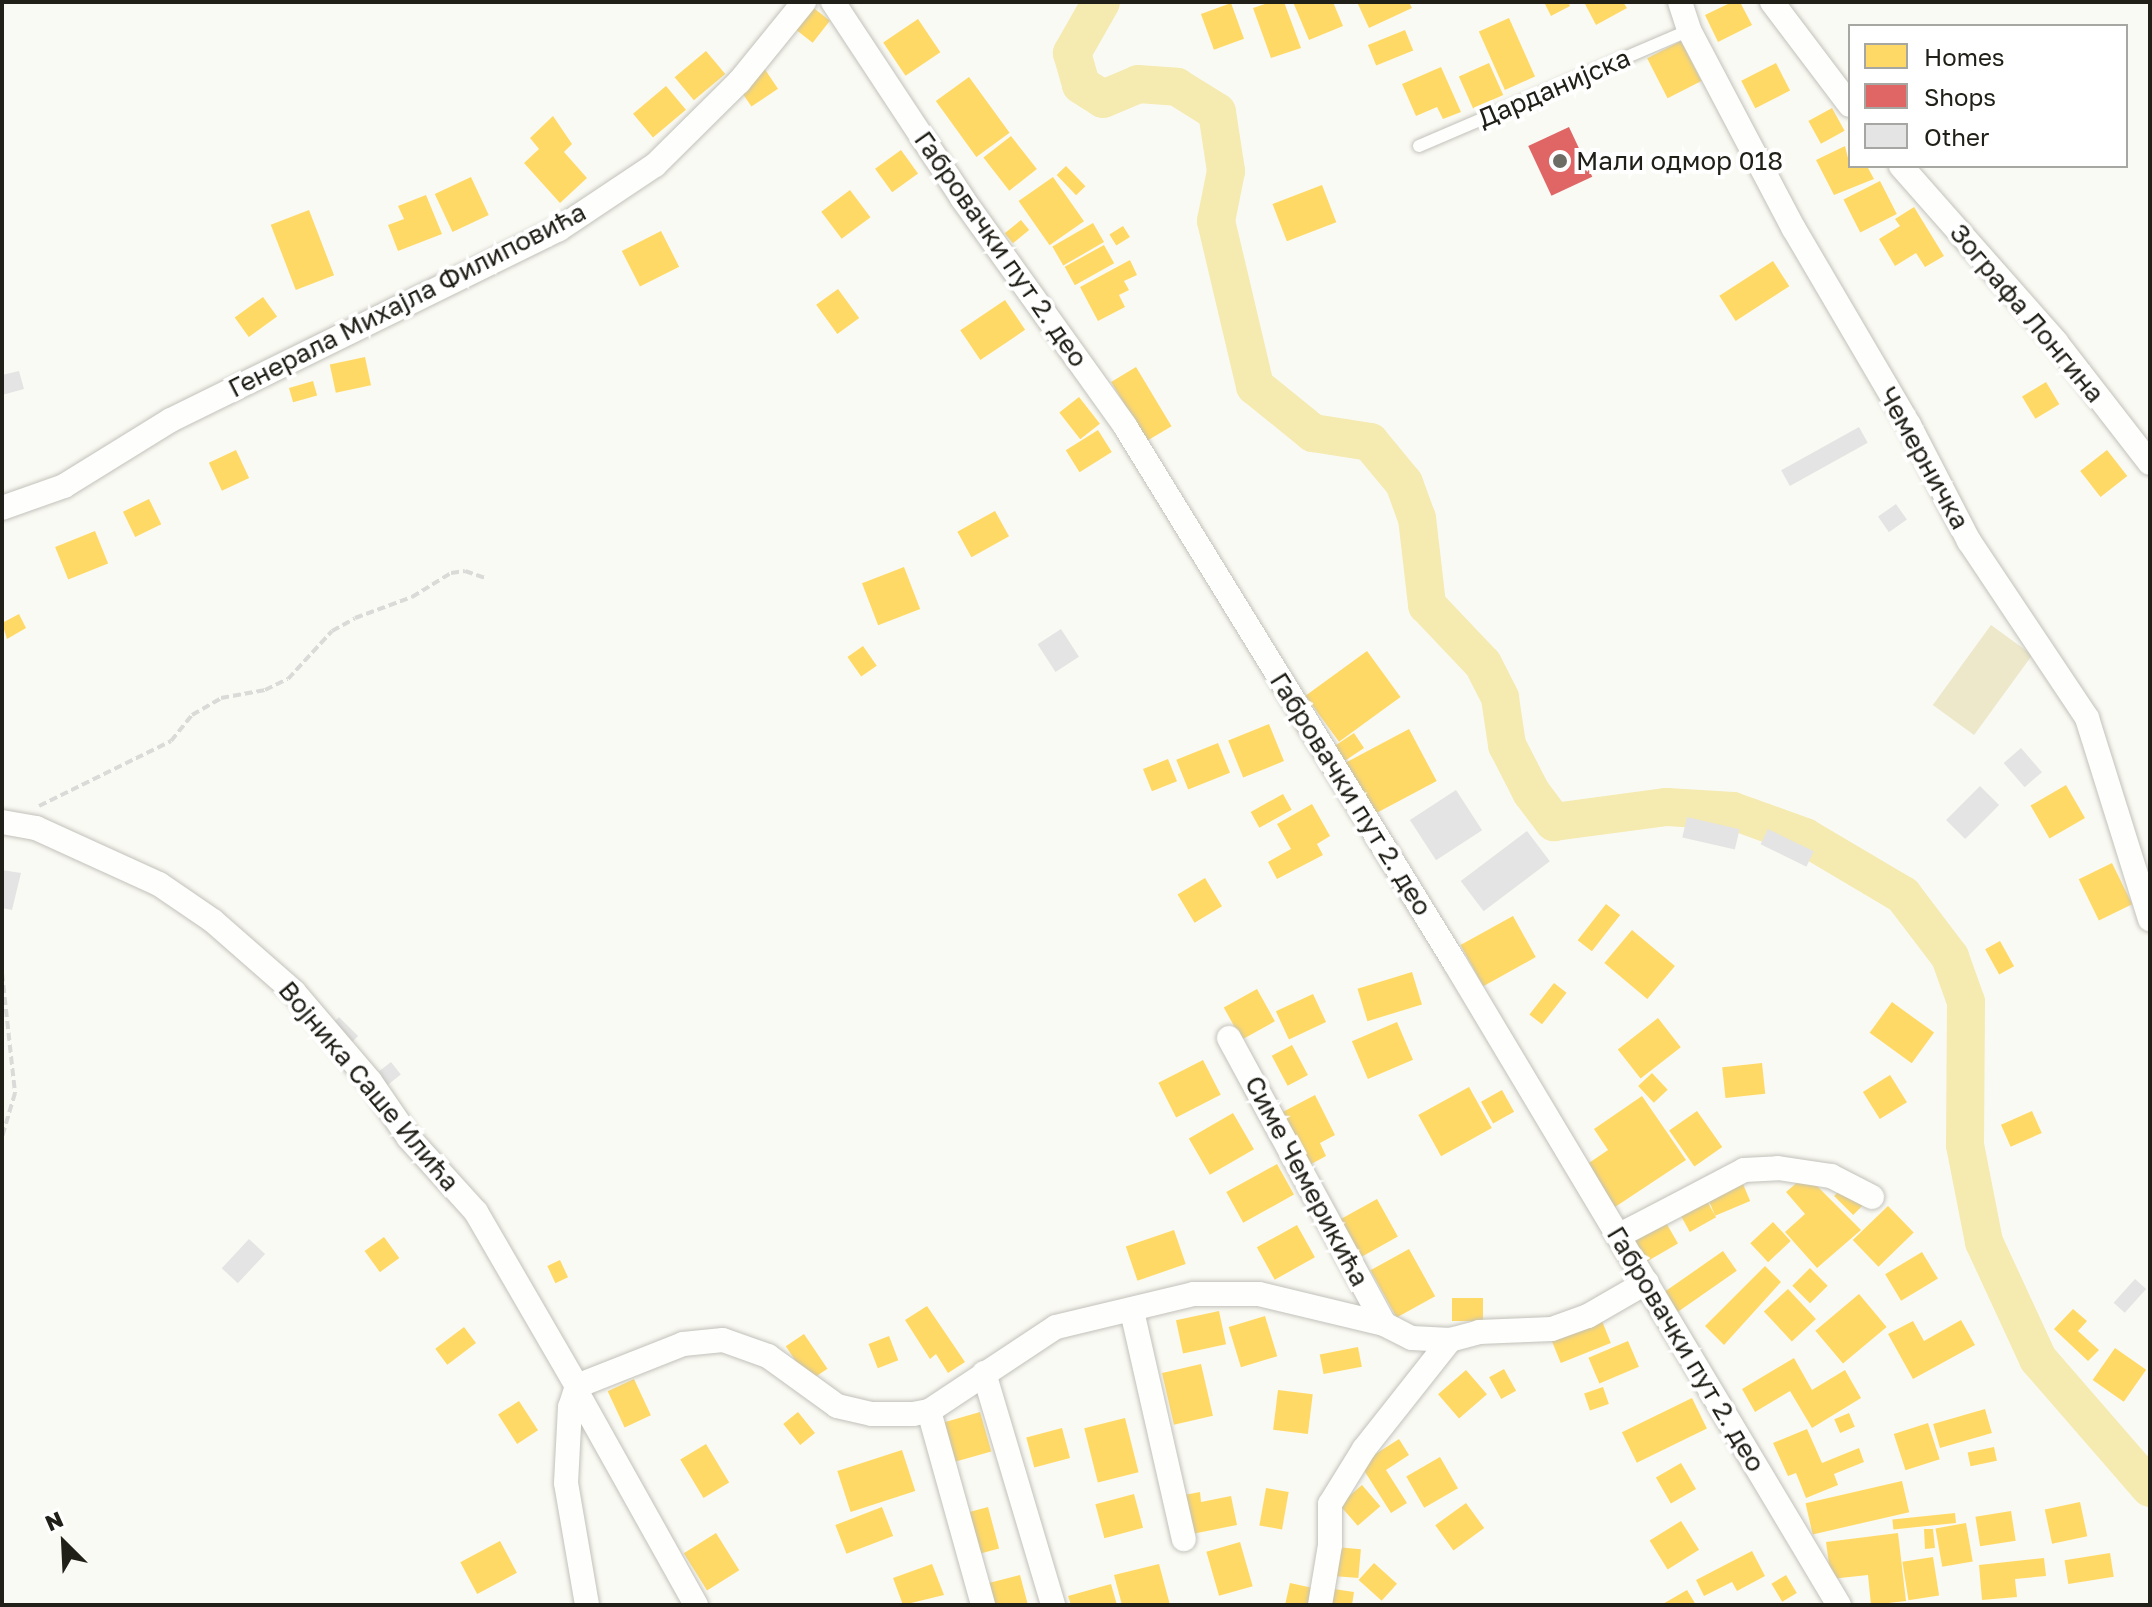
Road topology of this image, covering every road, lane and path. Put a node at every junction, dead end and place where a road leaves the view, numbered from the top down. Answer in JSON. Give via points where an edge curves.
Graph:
{"nodes":[{"id":1,"x":804,"y":2,"type":"edge"},
{"id":2,"x":833,"y":2,"type":"edge"},
{"id":3,"x":1680,"y":2,"type":"edge"},
{"id":4,"x":1772,"y":2,"type":"edge"},
{"id":5,"x":1689,"y":30,"type":"junction"},
{"id":6,"x":1848,"y":102,"type":"edge"},
{"id":7,"x":1419,"y":146,"type":"dead end"},
{"id":8,"x":1903,"y":168,"type":"edge"},
{"id":9,"x":2150,"y":463,"type":"edge"},
{"id":10,"x":2,"y":508,"type":"edge"},
{"id":11,"x":485,"y":578,"type":"dead end"},
{"id":12,"x":6,"y":823,"type":"edge"},
{"id":13,"x":2150,"y":919,"type":"edge"},
{"id":14,"x":2,"y":973,"type":"edge"},
{"id":15,"x":1229,"y":1038,"type":"dead end"},
{"id":16,"x":2,"y":1137,"type":"edge"},
{"id":17,"x":1872,"y":1197,"type":"dead end"},
{"id":18,"x":1618,"y":1236,"type":"junction"},
{"id":19,"x":1647,"y":1282,"type":"junction"},
{"id":20,"x":1132,"y":1311,"type":"junction"},
{"id":21,"x":1384,"y":1324,"type":"junction"},
{"id":22,"x":1450,"y":1340,"type":"junction"},
{"id":23,"x":984,"y":1373,"type":"junction"},
{"id":24,"x":574,"y":1395,"type":"junction"},
{"id":25,"x":929,"y":1411,"type":"junction"},
{"id":26,"x":1184,"y":1539,"type":"dead end"},
{"id":27,"x":587,"y":1605,"type":"edge"},
{"id":28,"x":696,"y":1605,"type":"edge"},
{"id":29,"x":983,"y":1605,"type":"edge"},
{"id":30,"x":1053,"y":1605,"type":"edge"},
{"id":31,"x":1320,"y":1605,"type":"edge"},
{"id":32,"x":1839,"y":1605,"type":"edge"}],
"edges":[{"from":1,"to":10,"type":"street","name":"Генерала Михајла Филиповића","via":[[739,82],[655,165],[559,229],[171,420],[64,486]]},
{"from":2,"to":18,"type":"street","name":"Габровачки пут 2. део","via":[[962,198],[1125,426]]},
{"from":3,"to":5,"type":"street","name":"Чемерничка"},
{"from":4,"to":6,"type":"street"},
{"from":5,"to":7,"type":"lane","name":"Дарданијска"},
{"from":5,"to":13,"type":"street","name":"Чемерничка","via":[[1969,541],[2087,718]]},
{"from":8,"to":9,"type":"street","name":"Зографа Лонгина","via":[[2056,342]]},
{"from":11,"to":12,"type":"path","via":[[465,571],[451,573],[412,597],[355,618],[332,631],[288,679],[265,690],[221,698],[192,715],[171,741]]},
{"from":12,"to":24,"type":"street","name":"Војника Саше Илића","via":[[36,828],[159,884],[213,921],[294,992],[476,1212]]},
{"from":14,"to":16,"type":"path","via":[[15,1093]]},
{"from":15,"to":21,"type":"street","name":"Симе Чемерикића"},
{"from":17,"to":18,"type":"street","via":[[1831,1176],[1778,1168],[1744,1170]]},
{"from":18,"to":19,"type":"street","name":"Габровачки пут 2. део"},
{"from":19,"to":22,"type":"street","via":[[1588,1316],[1552,1329],[1479,1332]]},
{"from":19,"to":32,"type":"street","name":"Габровачки пут 2. део"},
{"from":20,"to":21,"type":"street","via":[[1193,1294],[1238,1291]]},
{"from":20,"to":23,"type":"street","via":[[1056,1327]]},
{"from":20,"to":26,"type":"street"},
{"from":21,"to":22,"type":"street","via":[[1412,1338]]},
{"from":22,"to":31,"type":"street","via":[[1364,1449],[1330,1504],[1330,1545]]},
{"from":23,"to":25,"type":"street"},
{"from":23,"to":30,"type":"street"},
{"from":24,"to":25,"type":"street","via":[[683,1344],[723,1340],[768,1356],[837,1406],[892,1416]]},
{"from":24,"to":27,"type":"street","via":[[566,1483]]},
{"from":24,"to":28,"type":"street","name":"Војника Саше Илића"},
{"from":25,"to":29,"type":"street"}]}
